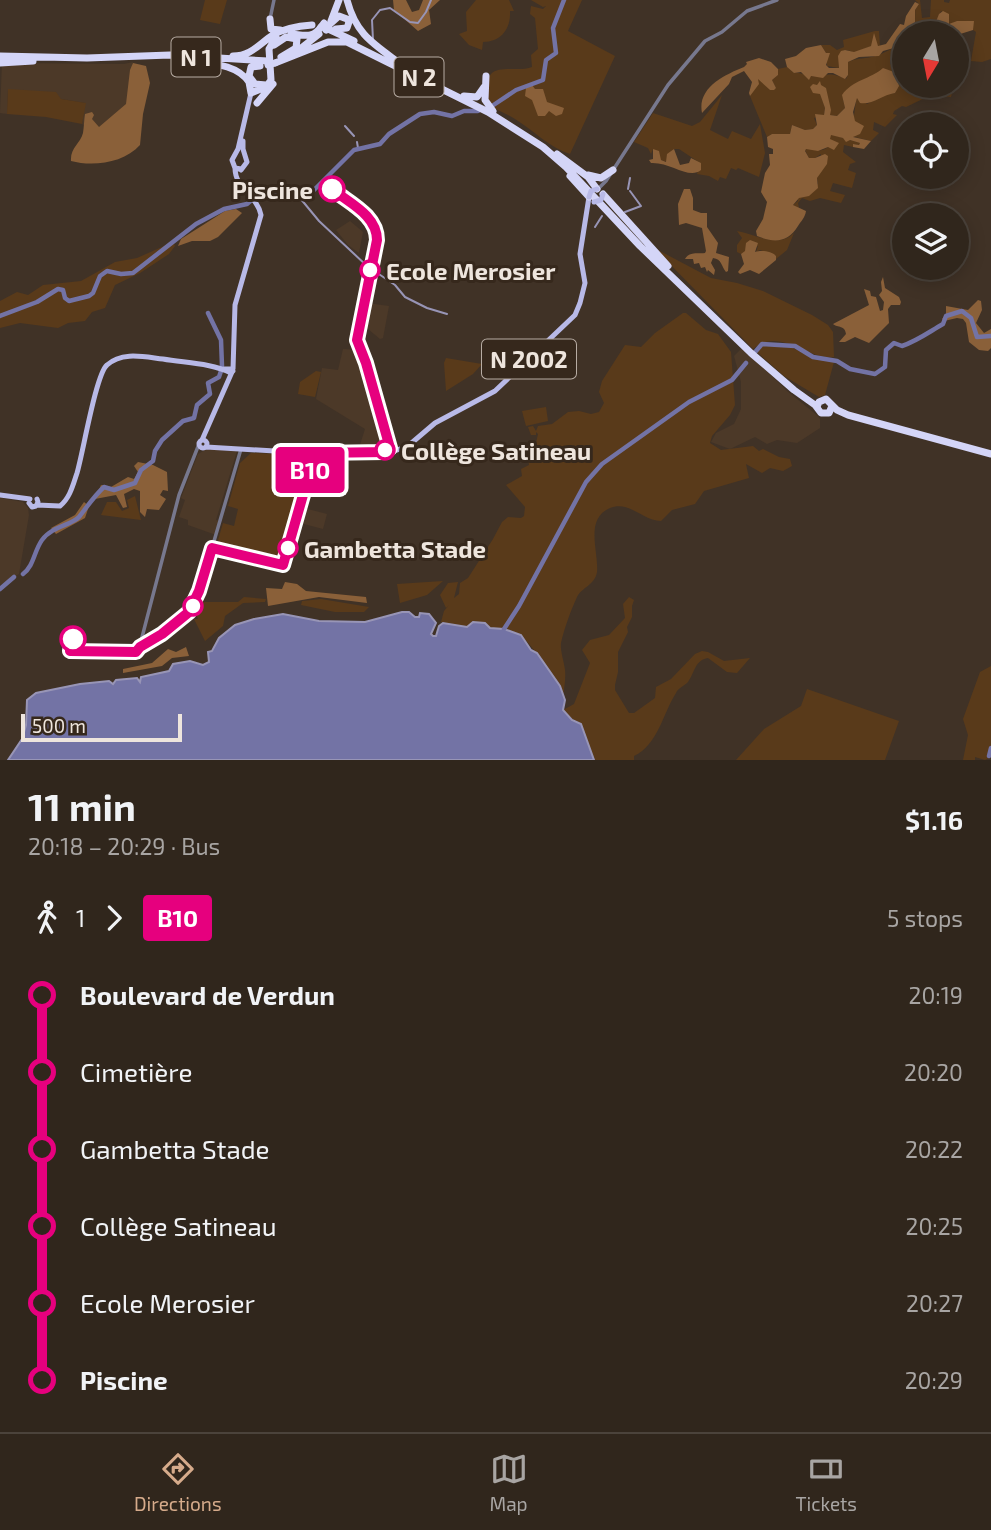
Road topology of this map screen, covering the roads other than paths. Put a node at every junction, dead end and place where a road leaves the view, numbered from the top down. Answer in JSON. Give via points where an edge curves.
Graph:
{"nodes":[{"id":1,"x":274,"y":0,"type":"edge"},
{"id":2,"x":337,"y":0,"type":"edge"},
{"id":3,"x":347,"y":0,"type":"edge"},
{"id":4,"x":777,"y":0,"type":"edge"},
{"id":5,"x":270,"y":19,"type":"joint"},
{"id":6,"x":312,"y":25,"type":"junction"},
{"id":7,"x":326,"y":25,"type":"junction"},
{"id":8,"x":124,"y":57,"type":"junction"},
{"id":9,"x":288,"y":59,"type":"junction"},
{"id":10,"x":0,"y":60,"type":"edge"},
{"id":11,"x":181,"y":60,"type":"junction"},
{"id":12,"x":271,"y":61,"type":"junction"},
{"id":13,"x":402,"y":65,"type":"junction"},
{"id":14,"x":424,"y":80,"type":"junction"},
{"id":15,"x":257,"y":89,"type":"junction"},
{"id":16,"x":464,"y":96,"type":"junction"},
{"id":17,"x":257,"y":103,"type":"junction"},
{"id":18,"x":493,"y":113,"type":"junction"},
{"id":19,"x":557,"y":154,"type":"junction"},
{"id":20,"x":235,"y":156,"type":"junction"},
{"id":21,"x":245,"y":157,"type":"junction"},
{"id":22,"x":238,"y":168,"type":"junction"},
{"id":23,"x":613,"y":170,"type":"junction"},
{"id":24,"x":581,"y":171,"type":"junction"},
{"id":25,"x":600,"y":191,"type":"junction"},
{"id":26,"x":591,"y":201,"type":"junction"},
{"id":27,"x":673,"y":274,"type":"junction"},
{"id":28,"x":230,"y":371,"type":"junction"},
{"id":29,"x":819,"y":403,"type":"junction"},
{"id":30,"x":831,"y":409,"type":"junction"},
{"id":31,"x":205,"y":443,"type":"junction"},
{"id":32,"x":241,"y":449,"type":"junction"},
{"id":33,"x":991,"y":455,"type":"edge"},
{"id":34,"x":0,"y":496,"type":"edge"}],
"edges":[{"from":1,"to":5,"type":"street"},
{"from":2,"to":7,"type":"highway","number":"N 1"},
{"from":3,"to":13,"type":"highway","via":[[361,34]]},
{"from":4,"to":23,"type":"street","via":[[747,11],[705,41],[668,85]]},
{"from":5,"to":6,"type":"highway","via":[[275,30]]},
{"from":6,"to":7,"type":"highway","number":"N 2"},
{"from":6,"to":8,"type":"highway","via":[[282,31],[242,56],[160,53]]},
{"from":6,"to":12,"type":"highway","via":[[297,27],[270,43]]},
{"from":7,"to":9,"type":"highway","number":"N 1","via":[[312,45]]},
{"from":7,"to":12,"type":"highway","number":"N 1","via":[[301,49]]},
{"from":7,"to":12,"type":"highway","via":[[312,36],[283,36],[274,43]]},
{"from":7,"to":13,"type":"highway","number":"N 2"},
{"from":8,"to":10,"type":"highway","number":"N 1"},
{"from":8,"to":12,"type":"highway","number":"N 1"},
{"from":9,"to":12,"type":"highway","number":"N 1"},
{"from":9,"to":14,"type":"highway","number":"N 2","via":[[328,42],[344,41]]},
{"from":10,"to":11,"type":"highway","number":"N 1"},
{"from":11,"to":12,"type":"highway","number":"N 1"},
{"from":11,"to":15,"type":"highway","via":[[217,64],[238,72]]},
{"from":12,"to":15,"type":"highway","via":[[270,83]]},
{"from":12,"to":15,"type":"highway","via":[[250,68],[248,75]]},
{"from":12,"to":17,"type":"highway","via":[[295,49],[296,38],[286,37],[274,46],[271,57],[274,82]]},
{"from":13,"to":16,"type":"highway","number":"N 2"},
{"from":14,"to":18,"type":"highway","number":"N 2"},
{"from":14,"to":18,"type":"highway","via":[[457,98],[458,108],[468,104]]},
{"from":15,"to":17,"type":"highway","via":[[264,93]]},
{"from":15,"to":20,"type":"main road"},
{"from":16,"to":18,"type":"highway","number":"N 2"},
{"from":16,"to":18,"type":"highway","via":[[480,95],[485,76],[485,100]]},
{"from":17,"to":21,"type":"main road","via":[[243,142]]},
{"from":18,"to":19,"type":"highway","number":"N 2"},
{"from":18,"to":26,"type":"highway","via":[[550,155]]},
{"from":18,"to":27,"type":"highway","number":"N 2","via":[[561,162],[640,246]]},
{"from":19,"to":24,"type":"highway"},
{"from":19,"to":27,"type":"highway","number":"N 2"},
{"from":20,"to":21,"type":"main road"},
{"from":20,"to":22,"type":"main road","via":[[232,162]]},
{"from":21,"to":22,"type":"main road","via":[[246,165]]},
{"from":22,"to":28,"type":"main road","via":[[237,179],[255,201],[260,220],[235,305],[235,355]]},
{"from":23,"to":24,"type":"highway","via":[[600,178]]},
{"from":23,"to":25,"type":"street"},
{"from":24,"to":25,"type":"highway"},
{"from":25,"to":26,"type":"main road","bridge":true,"via":[[591,191]]},
{"from":25,"to":26,"type":"main road","bridge":true,"via":[[601,200]]},
{"from":25,"to":27,"type":"highway"},
{"from":26,"to":27,"type":"highway","via":[[644,253]]},
{"from":26,"to":32,"type":"main road","number":"N 2002","via":[[580,254],[584,284],[575,315],[495,391],[445,417],[413,442],[390,450],[308,453]]},
{"from":27,"to":29,"type":"highway","number":"N 2","via":[[768,366]]},
{"from":28,"to":31,"type":"main road"},
{"from":28,"to":34,"type":"main road","via":[[136,356],[107,365],[99,378],[71,491],[60,506],[40,503],[32,507],[29,501]]},
{"from":29,"to":30,"type":"highway","number":"N 2","via":[[828,400]]},
{"from":29,"to":30,"type":"highway","number":"N 2","via":[[821,413]]},
{"from":30,"to":33,"type":"highway","number":"N 2"},
{"from":31,"to":32,"type":"main road","number":"N 2002"},
{"from":31,"to":32,"type":"street","via":[[179,495],[140,644],[162,634],[194,603]]}]}
